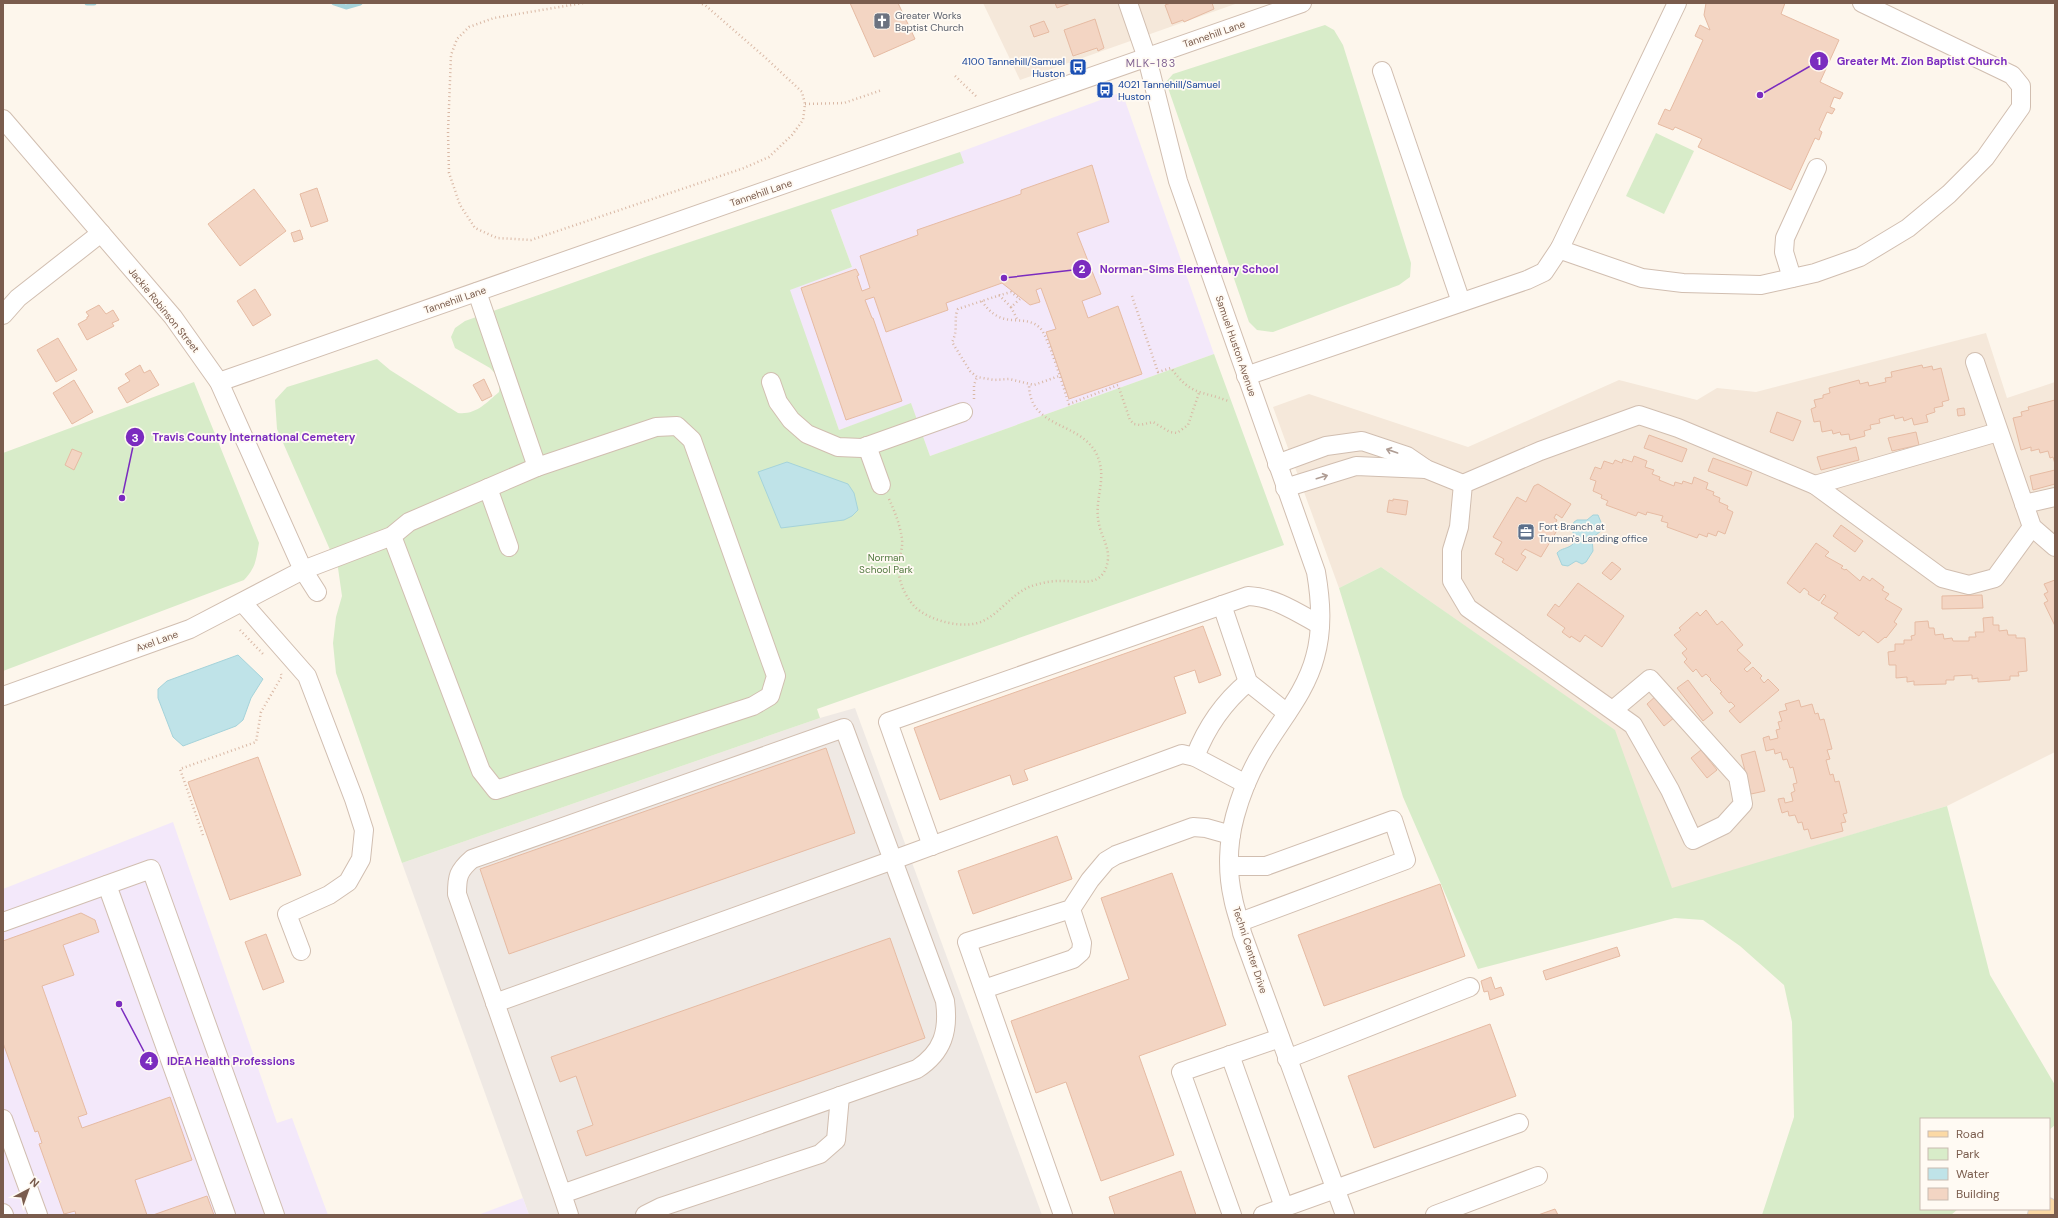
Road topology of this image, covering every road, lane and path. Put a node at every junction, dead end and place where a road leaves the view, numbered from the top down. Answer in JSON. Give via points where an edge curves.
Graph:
{"nodes":[{"id":1,"x":583,"y":3,"type":"edge"},
{"id":2,"x":700,"y":3,"type":"edge"},
{"id":3,"x":1128,"y":3,"type":"edge"},
{"id":4,"x":1302,"y":3,"type":"edge"},
{"id":5,"x":1677,"y":3,"type":"edge"},
{"id":6,"x":1862,"y":3,"type":"edge"},
{"id":7,"x":1147,"y":58,"type":"junction"},
{"id":8,"x":1382,"y":71,"type":"dead end"},
{"id":9,"x":955,"y":76,"type":"dead end"},
{"id":10,"x":882,"y":90,"type":"dead end"},
{"id":11,"x":978,"y":98,"type":"dead end"},
{"id":12,"x":805,"y":104,"type":"junction"},
{"id":13,"x":3,"y":119,"type":"edge"},
{"id":14,"x":1817,"y":168,"type":"dead end"},
{"id":15,"x":101,"y":233,"type":"junction"},
{"id":16,"x":1560,"y":248,"type":"junction"},
{"id":17,"x":1792,"y":278,"type":"junction"},
{"id":18,"x":477,"y":292,"type":"junction"},
{"id":19,"x":999,"y":296,"type":"junction"},
{"id":20,"x":1132,"y":296,"type":"dead end"},
{"id":21,"x":982,"y":301,"type":"junction"},
{"id":22,"x":1461,"y":302,"type":"junction"},
{"id":23,"x":1011,"y":307,"type":"junction"},
{"id":24,"x":3,"y":315,"type":"edge"},
{"id":25,"x":1018,"y":321,"type":"junction"},
{"id":26,"x":1975,"y":362,"type":"dead end"},
{"id":27,"x":1059,"y":376,"type":"junction"},
{"id":28,"x":1246,"y":376,"type":"junction"},
{"id":29,"x":219,"y":382,"type":"junction"},
{"id":30,"x":771,"y":382,"type":"dead end"},
{"id":31,"x":1029,"y":384,"type":"junction"},
{"id":32,"x":1199,"y":393,"type":"junction"},
{"id":33,"x":1228,"y":401,"type":"dead end"},
{"id":34,"x":963,"y":412,"type":"dead end"},
{"id":35,"x":1998,"y":432,"type":"junction"},
{"id":36,"x":867,"y":446,"type":"junction"},
{"id":37,"x":1277,"y":464,"type":"junction"},
{"id":38,"x":537,"y":467,"type":"junction"},
{"id":39,"x":1426,"y":469,"type":"junction"},
{"id":40,"x":1464,"y":484,"type":"junction"},
{"id":41,"x":881,"y":485,"type":"joint"},
{"id":42,"x":1815,"y":485,"type":"junction"},
{"id":43,"x":488,"y":488,"type":"junction"},
{"id":44,"x":1285,"y":488,"type":"junction"},
{"id":45,"x":2055,"y":497,"type":"edge"},
{"id":46,"x":2024,"y":504,"type":"junction"},
{"id":47,"x":2032,"y":527,"type":"junction"},
{"id":48,"x":392,"y":536,"type":"junction"},
{"id":49,"x":509,"y":547,"type":"dead end"},
{"id":50,"x":2055,"y":547,"type":"edge"},
{"id":51,"x":303,"y":570,"type":"junction"},
{"id":52,"x":1316,"y":572,"type":"joint"},
{"id":53,"x":317,"y":592,"type":"dead end"},
{"id":54,"x":243,"y":603,"type":"junction"},
{"id":55,"x":1222,"y":605,"type":"junction"},
{"id":56,"x":1320,"y":625,"type":"junction"},
{"id":57,"x":240,"y":630,"type":"dead end"},
{"id":58,"x":266,"y":657,"type":"dead end"},
{"id":59,"x":276,"y":668,"type":"dead end"},
{"id":60,"x":1248,"y":682,"type":"junction"},
{"id":61,"x":3,"y":696,"type":"edge"},
{"id":62,"x":1613,"y":710,"type":"junction"},
{"id":63,"x":1287,"y":713,"type":"junction"},
{"id":64,"x":1195,"y":757,"type":"junction"},
{"id":65,"x":1246,"y":784,"type":"junction"},
{"id":66,"x":203,"y":835,"type":"dead end"},
{"id":67,"x":1231,"y":835,"type":"junction"},
{"id":68,"x":932,"y":846,"type":"junction"},
{"id":69,"x":894,"y":860,"type":"junction"},
{"id":70,"x":1230,"y":866,"type":"junction"},
{"id":71,"x":107,"y":885,"type":"junction"},
{"id":72,"x":1072,"y":909,"type":"junction"},
{"id":73,"x":3,"y":922,"type":"edge"},
{"id":74,"x":1240,"y":922,"type":"junction"},
{"id":75,"x":301,"y":951,"type":"dead end"},
{"id":76,"x":1470,"y":986,"type":"dead end"},
{"id":77,"x":984,"y":989,"type":"junction"},
{"id":78,"x":495,"y":1003,"type":"junction"},
{"id":79,"x":1280,"y":1038,"type":"junction"},
{"id":80,"x":1230,"y":1055,"type":"junction"},
{"id":81,"x":1288,"y":1059,"type":"junction"},
{"id":82,"x":840,"y":1096,"type":"junction"},
{"id":83,"x":3,"y":1119,"type":"edge"},
{"id":84,"x":1519,"y":1123,"type":"dead end"},
{"id":85,"x":1538,"y":1176,"type":"dead end"},
{"id":86,"x":1335,"y":1188,"type":"junction"},
{"id":87,"x":562,"y":1194,"type":"junction"},
{"id":88,"x":1284,"y":1207,"type":"junction"},
{"id":89,"x":38,"y":1215,"type":"edge"},
{"id":90,"x":226,"y":1215,"type":"edge"},
{"id":91,"x":275,"y":1215,"type":"edge"},
{"id":92,"x":569,"y":1215,"type":"edge"},
{"id":93,"x":645,"y":1215,"type":"edge"},
{"id":94,"x":1063,"y":1215,"type":"edge"},
{"id":95,"x":1232,"y":1215,"type":"edge"},
{"id":96,"x":1263,"y":1215,"type":"edge"},
{"id":97,"x":1345,"y":1215,"type":"edge"},
{"id":98,"x":1435,"y":1215,"type":"edge"}],
"edges":[{"from":1,"to":12,"type":"path","via":[[494,18],[469,27],[457,40],[451,55],[449,172],[460,205],[476,228],[497,238],[531,240],[744,168],[769,157],[792,135],[803,120]]},
{"from":2,"to":12,"type":"path","via":[[802,92]]},
{"from":3,"to":7,"type":"street","name":"Samuel Huston Avenue"},
{"from":4,"to":7,"type":"street","name":"Tannehill Lane"},
{"from":5,"to":16,"type":"street"},
{"from":6,"to":17,"type":"street","via":[[2012,75],[2021,86],[2021,107],[1985,158],[1949,194],[1908,228],[1860,257]]},
{"from":7,"to":18,"type":"street","name":"Tannehill Lane"},
{"from":7,"to":28,"type":"street","name":"Samuel Huston Avenue","via":[[1178,181]]},
{"from":8,"to":22,"type":"street"},
{"from":9,"to":11,"type":"path"},
{"from":10,"to":12,"type":"path","via":[[844,103]]},
{"from":13,"to":15,"type":"street","name":"Jackie Robinson Street"},
{"from":14,"to":17,"type":"street","via":[[1785,238],[1784,252]]},
{"from":15,"to":24,"type":"street","via":[[18,298]]},
{"from":15,"to":29,"type":"street","name":"Jackie Robinson Street","via":[[173,317]]},
{"from":16,"to":17,"type":"street","via":[[1642,278],[1683,283],[1761,284]]},
{"from":16,"to":22,"type":"street","via":[[1544,272]]},
{"from":18,"to":29,"type":"street","name":"Tannehill Lane"},
{"from":18,"to":38,"type":"street"},
{"from":19,"to":21,"type":"path"},
{"from":19,"to":23,"type":"path"},
{"from":19,"to":23,"type":"path","via":[[1011,292],[1020,299]]},
{"from":20,"to":32,"type":"path","via":[[1158,372],[1171,368],[1181,382]]},
{"from":21,"to":25,"type":"path","via":[[988,310],[999,318]]},
{"from":21,"to":31,"type":"path","via":[[958,309],[957,328],[952,342],[970,371],[977,376]]},
{"from":22,"to":28,"type":"street"},
{"from":23,"to":25,"type":"path"},
{"from":25,"to":27,"type":"path","via":[[1029,322],[1041,329]]},
{"from":26,"to":35,"type":"street"},
{"from":27,"to":31,"type":"path","via":[[1034,385]]},
{"from":27,"to":32,"type":"path","via":[[1069,404],[1118,385],[1130,420],[1134,424],[1153,422],[1170,432],[1177,433],[1188,425]]},
{"from":28,"to":37,"type":"street","name":"Samuel Huston Avenue"},
{"from":29,"to":51,"type":"street","name":"Jackie Robinson Street"},
{"from":30,"to":36,"type":"street","via":[[778,402],[791,420],[807,434],[838,447]]},
{"from":31,"to":41,"type":"path","via":[[1031,397],[1040,414],[1074,431],[1096,453],[1103,481],[1097,510],[1108,548],[1106,568],[1101,576],[1091,582],[1058,581],[1029,588],[982,622],[964,624],[939,621],[915,607],[899,579],[902,541],[897,517]]},
{"from":32,"to":33,"type":"path"},
{"from":34,"to":36,"type":"street"},
{"from":35,"to":42,"type":"street"},
{"from":35,"to":46,"type":"street"},
{"from":36,"to":41,"type":"street"},
{"from":39,"to":37,"type":"street","one_way":true,"via":[[1407,456],[1362,441],[1326,446]]},
{"from":37,"to":44,"type":"street","name":"Samuel Huston Avenue"},
{"from":38,"to":43,"type":"street","name":"Axel Lane"},
{"from":38,"to":48,"type":"street","name":"Axel Lane","via":[[656,427],[677,426],[692,440],[776,676],[770,696],[753,706],[496,790],[481,771]]},
{"from":39,"to":40,"type":"street"},
{"from":44,"to":39,"type":"street","one_way":true,"via":[[1356,466]]},
{"from":40,"to":42,"type":"street","via":[[1540,451],[1639,415],[1678,428]]},
{"from":40,"to":62,"type":"street","via":[[1459,527],[1452,550],[1452,581],[1468,608]]},
{"from":42,"to":47,"type":"street","via":[[1942,578],[1969,585],[1995,578]]},
{"from":43,"to":48,"type":"street","name":"Axel Lane","via":[[409,522]]},
{"from":43,"to":49,"type":"street"},
{"from":44,"to":52,"type":"street","name":"Samuel Huston Avenue"},
{"from":45,"to":46,"type":"street"},
{"from":46,"to":47,"type":"street"},
{"from":47,"to":50,"type":"street"},
{"from":48,"to":51,"type":"street","name":"Axel Lane"},
{"from":51,"to":53,"type":"street","name":"Jackie Robinson Street"},
{"from":51,"to":54,"type":"street","name":"Axel Lane"},
{"from":52,"to":56,"type":"street","name":"Techni Center Drive","via":[[1321,606]]},
{"from":54,"to":61,"type":"street","name":"Axel Lane","via":[[190,629]]},
{"from":54,"to":75,"type":"street","via":[[307,676],[364,830],[361,858],[348,882],[329,895],[287,914]]},
{"from":55,"to":56,"type":"street","via":[[1248,596],[1259,596],[1279,603]]},
{"from":55,"to":60,"type":"street"},
{"from":55,"to":68,"type":"street","via":[[888,722]]},
{"from":56,"to":63,"type":"street","name":"Techni Center Drive","via":[[1312,667]]},
{"from":57,"to":58,"type":"path"},
{"from":59,"to":66,"type":"path","via":[[282,676],[261,712],[256,742],[180,769]]},
{"from":60,"to":63,"type":"street"},
{"from":60,"to":64,"type":"street","via":[[1235,693],[1210,726]]},
{"from":62,"to":62,"type":"street","via":[[1633,725],[1670,790],[1693,840],[1724,825],[1743,804],[1738,777],[1650,679]]},
{"from":63,"to":65,"type":"street","name":"Techni Center Drive","via":[[1261,753]]},
{"from":64,"to":65,"type":"street"},
{"from":64,"to":68,"type":"street","via":[[1182,754]]},
{"from":65,"to":67,"type":"street","name":"Techni Center Drive"},
{"from":67,"to":70,"type":"street","name":"Techni Center Drive"},
{"from":67,"to":72,"type":"street","via":[[1193,827],[1116,855],[1106,861],[1090,880]]},
{"from":68,"to":69,"type":"street"},
{"from":69,"to":78,"type":"street"},
{"from":69,"to":78,"type":"street","via":[[844,728],[472,860],[462,868],[457,883],[457,894]]},
{"from":69,"to":82,"type":"street","via":[[945,1001],[948,1019],[946,1032],[930,1061],[917,1069]]},
{"from":70,"to":74,"type":"street","name":"Techni Center Drive","via":[[1233,898]]},
{"from":70,"to":74,"type":"street","via":[[1266,866],[1393,820],[1406,860]]},
{"from":71,"to":73,"type":"street"},
{"from":71,"to":90,"type":"street"},
{"from":71,"to":91,"type":"street","via":[[151,869]]},
{"from":72,"to":77,"type":"street","via":[[1082,943],[1081,952],[1073,959]]},
{"from":72,"to":77,"type":"street","via":[[967,942]]},
{"from":74,"to":79,"type":"street","name":"Techni Center Drive"},
{"from":76,"to":81,"type":"street"},
{"from":77,"to":94,"type":"street"},
{"from":78,"to":87,"type":"street"},
{"from":79,"to":80,"type":"street"},
{"from":79,"to":81,"type":"street","name":"Techni Center Drive"},
{"from":80,"to":88,"type":"street"},
{"from":80,"to":95,"type":"street","via":[[1181,1072]]},
{"from":81,"to":86,"type":"street","name":"Techni Center Drive"},
{"from":82,"to":87,"type":"street"},
{"from":82,"to":93,"type":"street","via":[[836,1140],[820,1154],[661,1207]]},
{"from":83,"to":89,"type":"street"},
{"from":84,"to":86,"type":"street"},
{"from":85,"to":98,"type":"street"},
{"from":86,"to":88,"type":"street"},
{"from":86,"to":97,"type":"street","name":"Techni Center Drive"},
{"from":87,"to":92,"type":"street"},
{"from":88,"to":96,"type":"street"}]}
